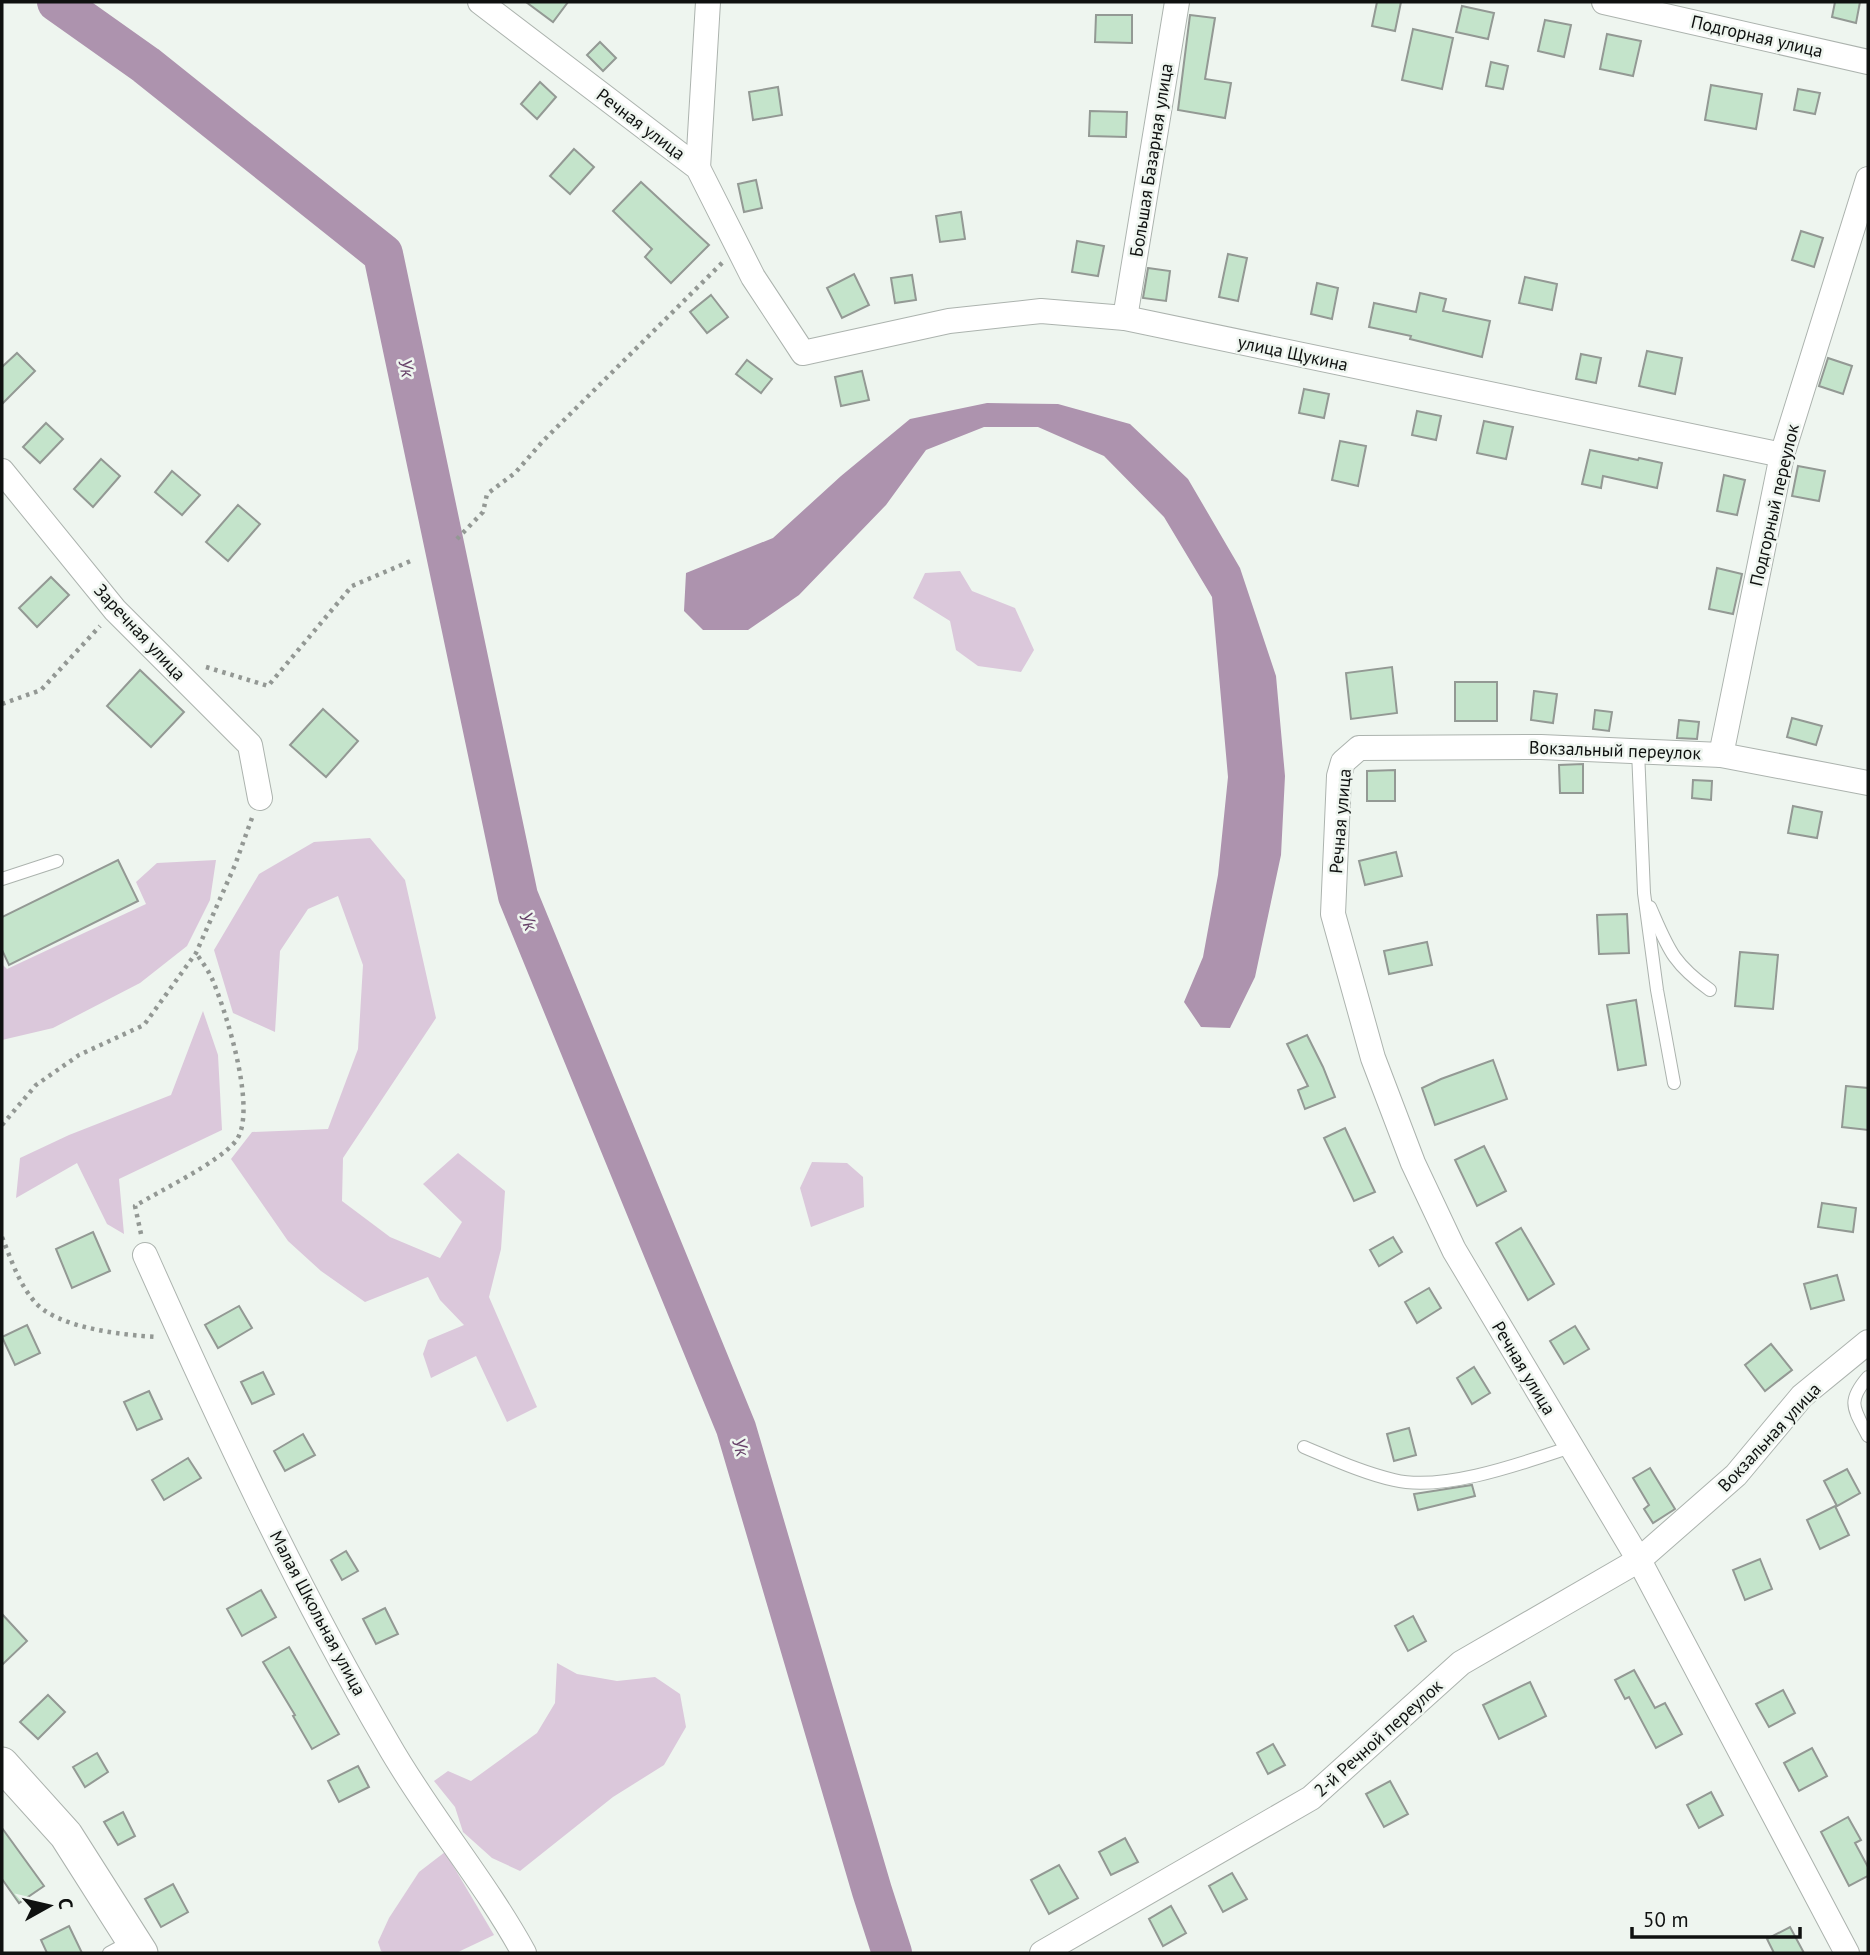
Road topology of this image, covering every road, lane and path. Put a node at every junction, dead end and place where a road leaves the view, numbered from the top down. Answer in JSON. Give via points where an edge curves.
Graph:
{"nodes":[{"id":1,"x":481,"y":2,"type":"edge"},
{"id":2,"x":708,"y":2,"type":"edge"},
{"id":3,"x":1177,"y":2,"type":"edge"},
{"id":4,"x":1604,"y":2,"type":"edge"},
{"id":5,"x":1868,"y":62,"type":"edge"},
{"id":6,"x":698,"y":168,"type":"junction"},
{"id":7,"x":1868,"y":179,"type":"edge"},
{"id":8,"x":738,"y":247,"type":"junction"},
{"id":9,"x":1125,"y":318,"type":"junction"},
{"id":10,"x":803,"y":354,"type":"joint"},
{"id":11,"x":1782,"y":455,"type":"junction"},
{"id":12,"x":2,"y":471,"type":"edge"},
{"id":13,"x":457,"y":539,"type":"dead end"},
{"id":14,"x":413,"y":560,"type":"dead end"},
{"id":15,"x":116,"y":610,"type":"junction"},
{"id":16,"x":158,"y":653,"type":"junction"},
{"id":17,"x":2,"y":704,"type":"edge"},
{"id":18,"x":1359,"y":748,"type":"joint"},
{"id":19,"x":1638,"y":751,"type":"junction"},
{"id":20,"x":1721,"y":755,"type":"junction"},
{"id":21,"x":1868,"y":783,"type":"edge"},
{"id":22,"x":260,"y":798,"type":"joint"},
{"id":23,"x":57,"y":861,"type":"dead end"},
{"id":24,"x":2,"y":879,"type":"edge"},
{"id":25,"x":1644,"y":893,"type":"junction"},
{"id":26,"x":196,"y":953,"type":"junction"},
{"id":27,"x":1710,"y":990,"type":"dead end"},
{"id":28,"x":1674,"y":1083,"type":"dead end"},
{"id":29,"x":2,"y":1125,"type":"edge"},
{"id":30,"x":2,"y":1237,"type":"edge"},
{"id":31,"x":145,"y":1255,"type":"joint"},
{"id":32,"x":182,"y":1338,"type":"junction"},
{"id":33,"x":1868,"y":1342,"type":"edge"},
{"id":34,"x":1868,"y":1377,"type":"edge"},
{"id":35,"x":1868,"y":1436,"type":"edge"},
{"id":36,"x":1304,"y":1447,"type":"dead end"},
{"id":37,"x":1571,"y":1447,"type":"junction"},
{"id":38,"x":1639,"y":1560,"type":"junction"},
{"id":39,"x":2,"y":1764,"type":"edge"},
{"id":40,"x":128,"y":1949,"type":"edge"},
{"id":41,"x":1844,"y":1952,"type":"edge"},
{"id":42,"x":524,"y":1953,"type":"edge"},
{"id":43,"x":1042,"y":1953,"type":"edge"}],
"edges":[{"from":1,"to":6,"type":"street","name":"Речная улица"},
{"from":2,"to":6,"type":"street"},
{"from":3,"to":9,"type":"street","name":"Большая Базарная улица"},
{"from":4,"to":5,"type":"street","name":"Подгорная улица"},
{"from":6,"to":8,"type":"street","name":"Речная улица"},
{"from":7,"to":11,"type":"street","name":"Подгорный переулок"},
{"from":8,"to":10,"type":"street","name":"Речная улица"},
{"from":8,"to":13,"type":"path","via":[[515,473],[487,494],[484,512]]},
{"from":9,"to":10,"type":"street","name":"улица Щукина","via":[[1041,311],[949,321]]},
{"from":9,"to":11,"type":"street","name":"улица Щукина"},
{"from":11,"to":20,"type":"street","name":"Подгорный переулок"},
{"from":12,"to":15,"type":"street","name":"Заречная улица"},
{"from":14,"to":16,"type":"path","via":[[352,586],[268,686]]},
{"from":15,"to":16,"type":"street","name":"Заречная улица"},
{"from":15,"to":17,"type":"path","via":[[41,690]]},
{"from":16,"to":22,"type":"street","name":"Заречная улица","via":[[250,745]]},
{"from":18,"to":19,"type":"street","name":"Вокзальный переулок"},
{"from":18,"to":37,"type":"street","name":"Речная улица","via":[[1343,762],[1339,776],[1333,914],[1373,1058],[1413,1163],[1454,1250]]},
{"from":19,"to":20,"type":"street","name":"Вокзальный переулок"},
{"from":19,"to":25,"type":"lane"},
{"from":20,"to":21,"type":"street","name":"Вокзальный переулок"},
{"from":22,"to":26,"type":"path"},
{"from":23,"to":24,"type":"lane"},
{"from":25,"to":27,"type":"lane","via":[[1673,956],[1686,973]]},
{"from":25,"to":28,"type":"lane"},
{"from":26,"to":29,"type":"path","via":[[144,1025],[79,1055],[36,1085]]},
{"from":26,"to":31,"type":"path","via":[[212,979],[234,1044],[243,1085],[243,1127],[222,1154],[135,1206]]},
{"from":30,"to":32,"type":"path","via":[[21,1283],[52,1317],[101,1329]]},
{"from":31,"to":32,"type":"street","name":"Малая Школьная улица"},
{"from":32,"to":42,"type":"street","name":"Малая Школьная улица","via":[[287,1556],[389,1746]]},
{"from":33,"to":38,"type":"street","name":"Вокзальная улица","via":[[1802,1395],[1736,1475]]},
{"from":34,"to":35,"type":"lane","via":[[1856,1391],[1854,1410]]},
{"from":36,"to":37,"type":"lane","via":[[1396,1481],[1447,1482]]},
{"from":37,"to":38,"type":"street","name":"Речная улица"},
{"from":38,"to":41,"type":"street","name":"Речная улица"},
{"from":38,"to":43,"type":"street","name":"2-й Речной переулок","via":[[1461,1663],[1311,1798]]},
{"from":39,"to":40,"type":"street","via":[[66,1835]]}]}
